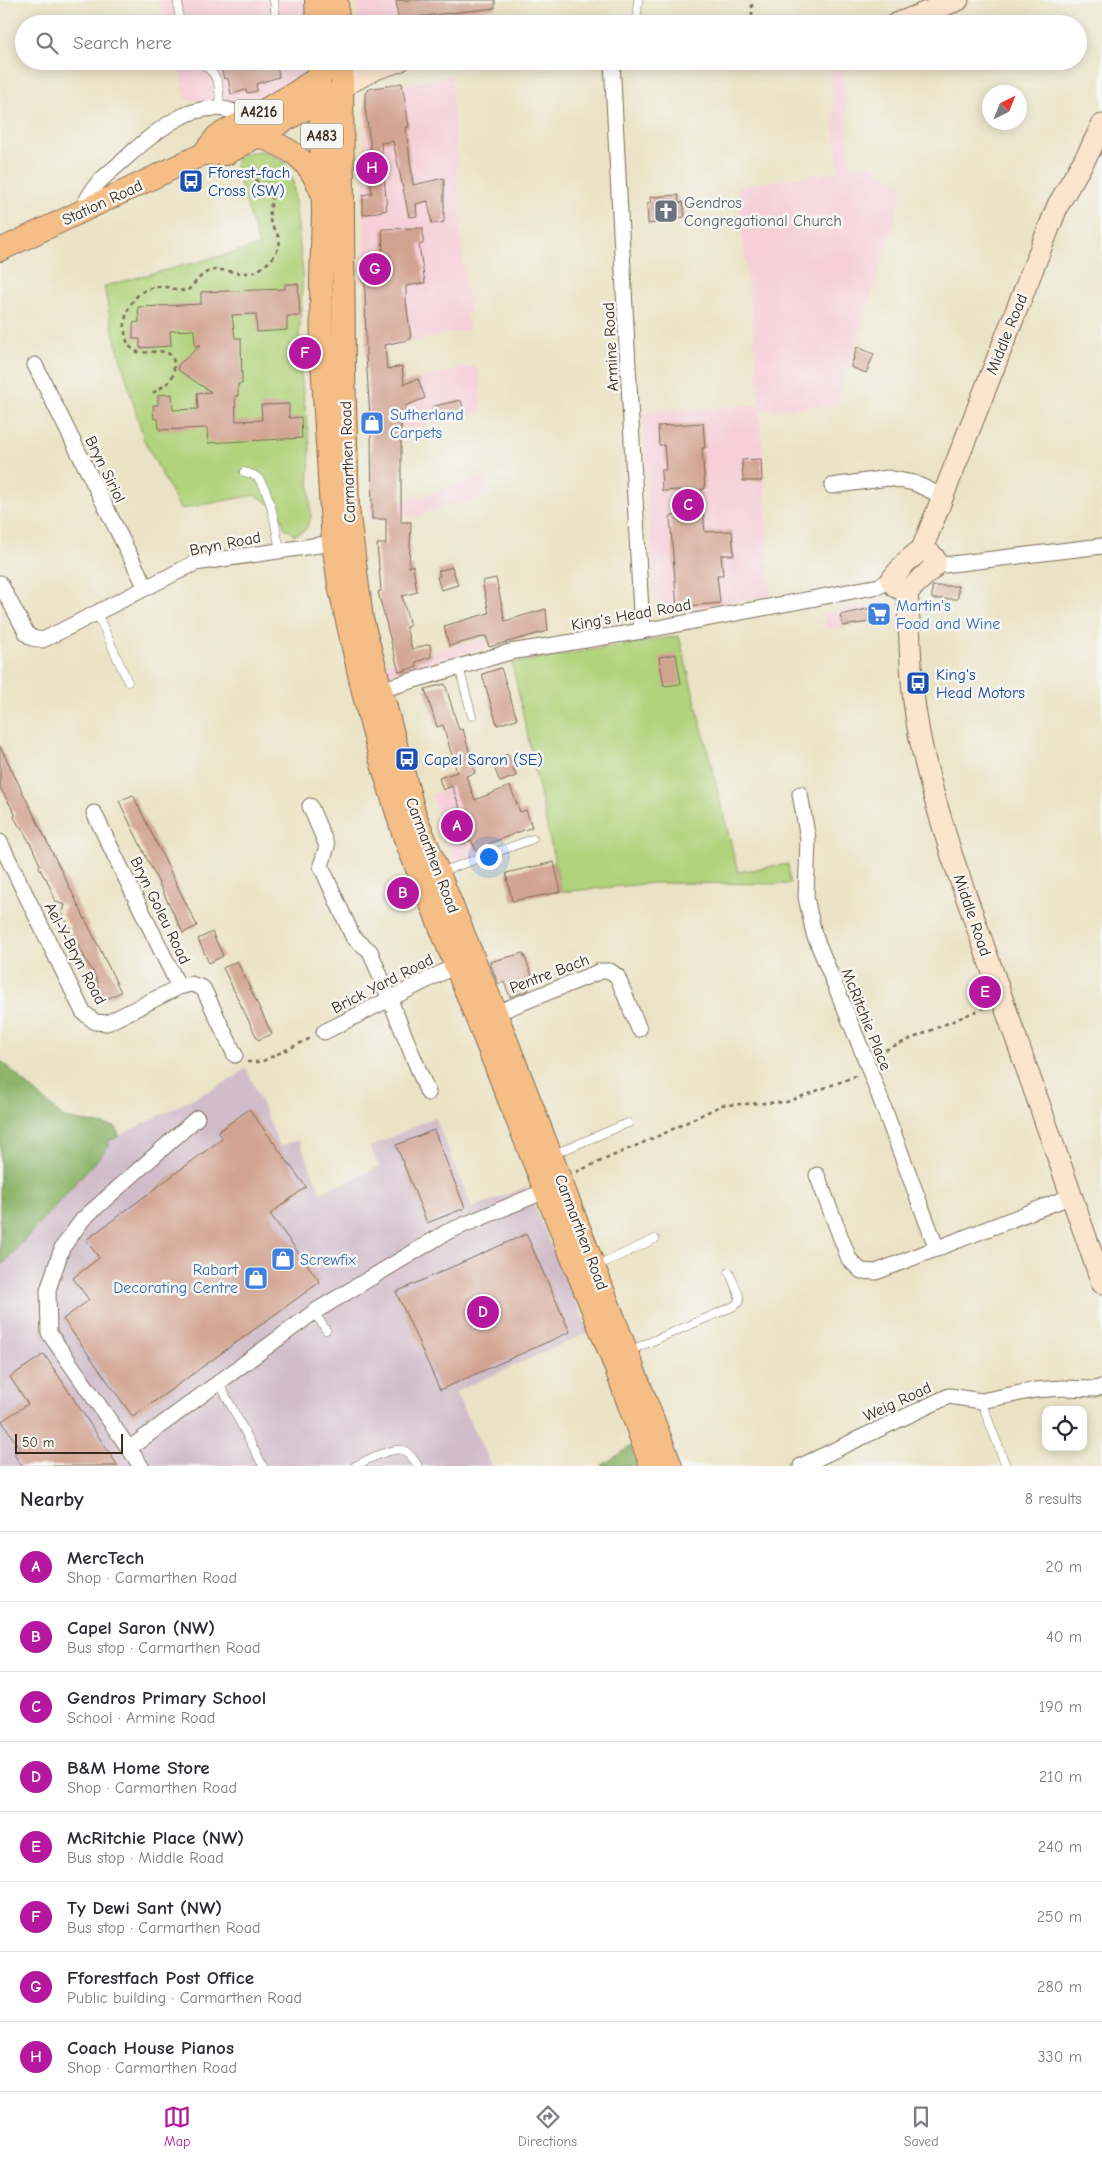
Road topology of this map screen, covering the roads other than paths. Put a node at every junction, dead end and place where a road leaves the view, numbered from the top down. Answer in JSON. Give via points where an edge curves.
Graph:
{"nodes":[{"id":1,"x":179,"y":0,"type":"edge"},
{"id":2,"x":274,"y":0,"type":"edge"},
{"id":3,"x":316,"y":0,"type":"edge"},
{"id":4,"x":337,"y":0,"type":"edge"},
{"id":5,"x":638,"y":0,"type":"edge"},
{"id":6,"x":958,"y":0,"type":"edge"},
{"id":7,"x":179,"y":15,"type":"edge"},
{"id":8,"x":275,"y":15,"type":"edge"},
{"id":9,"x":317,"y":15,"type":"edge"},
{"id":10,"x":338,"y":15,"type":"edge"},
{"id":11,"x":638,"y":15,"type":"edge"},
{"id":12,"x":919,"y":15,"type":"edge"},
{"id":13,"x":211,"y":70,"type":"edge"},
{"id":14,"x":318,"y":70,"type":"edge"},
{"id":15,"x":319,"y":70,"type":"edge"},
{"id":16,"x":342,"y":70,"type":"edge"},
{"id":17,"x":373,"y":70,"type":"edge"},
{"id":18,"x":612,"y":70,"type":"edge"},
{"id":19,"x":342,"y":87,"type":"junction"},
{"id":20,"x":320,"y":101,"type":"junction"},
{"id":21,"x":219,"y":107,"type":"junction"},
{"id":22,"x":1102,"y":125,"type":"edge"},
{"id":23,"x":253,"y":127,"type":"junction"},
{"id":24,"x":323,"y":197,"type":"junction"},
{"id":25,"x":79,"y":213,"type":"junction"},
{"id":26,"x":0,"y":250,"type":"edge"},
{"id":27,"x":35,"y":365,"type":"dead end"},
{"id":28,"x":244,"y":472,"type":"dead end"},
{"id":29,"x":832,"y":486,"type":"dead end"},
{"id":30,"x":942,"y":496,"type":"junction"},
{"id":31,"x":334,"y":543,"type":"junction"},
{"id":32,"x":1102,"y":546,"type":"edge"},
{"id":33,"x":922,"y":549,"type":"junction"},
{"id":34,"x":280,"y":550,"type":"junction"},
{"id":35,"x":935,"y":566,"type":"junction"},
{"id":36,"x":0,"y":582,"type":"edge"},
{"id":37,"x":899,"y":586,"type":"junction"},
{"id":38,"x":146,"y":588,"type":"junction"},
{"id":39,"x":97,"y":613,"type":"junction"},
{"id":40,"x":642,"y":631,"type":"junction"},
{"id":41,"x":459,"y":667,"type":"junction"},
{"id":42,"x":128,"y":682,"type":"dead end"},
{"id":43,"x":380,"y":690,"type":"junction"},
{"id":44,"x":472,"y":716,"type":"dead end"},
{"id":45,"x":800,"y":794,"type":"dead end"},
{"id":46,"x":310,"y":806,"type":"dead end"},
{"id":47,"x":94,"y":812,"type":"dead end"},
{"id":48,"x":533,"y":839,"type":"dead end"},
{"id":49,"x":0,"y":842,"type":"edge"},
{"id":50,"x":438,"y":872,"type":"junction"},
{"id":51,"x":455,"y":966,"type":"junction"},
{"id":52,"x":179,"y":987,"type":"junction"},
{"id":53,"x":389,"y":999,"type":"junction"},
{"id":54,"x":496,"y":1013,"type":"junction"},
{"id":55,"x":639,"y":1029,"type":"dead end"},
{"id":56,"x":324,"y":1032,"type":"road end"},
{"id":57,"x":235,"y":1054,"type":"road end"},
{"id":58,"x":428,"y":1094,"type":"dead end"},
{"id":59,"x":197,"y":1118,"type":"dead end"},
{"id":60,"x":628,"y":1123,"type":"dead end"},
{"id":61,"x":552,"y":1155,"type":"junction"},
{"id":62,"x":817,"y":1176,"type":"dead end"},
{"id":63,"x":553,"y":1185,"type":"junction"},
{"id":64,"x":1072,"y":1196,"type":"junction"},
{"id":65,"x":655,"y":1239,"type":"dead end"},
{"id":66,"x":937,"y":1249,"type":"junction"},
{"id":67,"x":595,"y":1267,"type":"junction"},
{"id":68,"x":728,"y":1272,"type":"dead end"},
{"id":69,"x":1102,"y":1283,"type":"edge"},
{"id":70,"x":314,"y":1312,"type":"junction"},
{"id":71,"x":326,"y":1330,"type":"dead end"},
{"id":72,"x":628,"y":1352,"type":"junction"},
{"id":73,"x":219,"y":1383,"type":"junction"},
{"id":74,"x":1102,"y":1387,"type":"edge"},
{"id":75,"x":981,"y":1401,"type":"junction"},
{"id":76,"x":130,"y":1448,"type":"junction"},
{"id":77,"x":141,"y":1466,"type":"edge"},
{"id":78,"x":263,"y":1466,"type":"edge"},
{"id":79,"x":355,"y":1466,"type":"edge"},
{"id":80,"x":418,"y":1466,"type":"edge"},
{"id":81,"x":651,"y":1466,"type":"edge"},
{"id":82,"x":671,"y":1466,"type":"edge"},
{"id":83,"x":802,"y":1466,"type":"edge"},
{"id":84,"x":1006,"y":1466,"type":"edge"}],
"edges":[{"from":1,"to":7,"type":"lane"},
{"from":2,"to":8,"type":"lane"},
{"from":3,"to":9,"type":"main road"},
{"from":4,"to":10,"type":"main road"},
{"from":5,"to":11,"type":"lane"},
{"from":6,"to":12,"type":"street"},
{"from":13,"to":21,"type":"lane","via":[[220,94]]},
{"from":14,"to":23,"type":"main road","name":"Station Road","number":"A4216"},
{"from":15,"to":20,"type":"main road","name":"Carmarthen Road","number":"A483"},
{"from":16,"to":19,"type":"main road","name":"Carmarthen Road","number":"A483"},
{"from":17,"to":19,"type":"street"},
{"from":18,"to":40,"type":"street","name":"Armine Road"},
{"from":19,"to":20,"type":"main road","name":"Station Road"},
{"from":19,"to":43,"type":"main road","name":"Carmarthen Road","number":"A483","via":[[348,508],[362,619]]},
{"from":20,"to":23,"type":"main road","name":"Station Road","number":"A4216"},
{"from":20,"to":24,"type":"main road","name":"Carmarthen Road","number":"A483"},
{"from":21,"to":23,"type":"street","via":[[235,110]]},
{"from":21,"to":25,"type":"street","via":[[173,120],[152,135],[97,184]]},
{"from":22,"to":30,"type":"street","name":"Middle Road","via":[[1058,205]]},
{"from":23,"to":24,"type":"main road","via":[[301,157],[313,173]]},
{"from":23,"to":25,"type":"main road","name":"Station Road","number":"A4216","via":[[226,154],[204,154]]},
{"from":24,"to":31,"type":"main road","name":"Carmarthen Road","number":"A483","via":[[322,361]]},
{"from":25,"to":26,"type":"main road","name":"Station Road","number":"A4216"},
{"from":27,"to":38,"type":"street","name":"Bryn Siriol"},
{"from":28,"to":34,"type":"lane","via":[[259,479]]},
{"from":29,"to":30,"type":"street","via":[[888,478],[914,483]]},
{"from":30,"to":33,"type":"street","name":"Middle Road"},
{"from":31,"to":34,"type":"street","name":"Bryn Road"},
{"from":31,"to":51,"type":"main road","name":"Carmarthen Road","number":"A483","via":[[346,622],[381,761],[404,836]]},
{"from":32,"to":35,"type":"street"},
{"from":33,"to":35,"type":"street","via":[[935,559]]},
{"from":33,"to":37,"type":"street","via":[[906,562]]},
{"from":34,"to":38,"type":"street","name":"Bryn Road","via":[[195,564]]},
{"from":35,"to":37,"type":"street"},
{"from":36,"to":39,"type":"street","name":"Bryn Road","via":[[32,638],[43,640]]},
{"from":37,"to":40,"type":"street","name":"King's Head Road","via":[[878,586]]},
{"from":37,"to":64,"type":"street","name":"Middle Road","via":[[923,754],[952,856]]},
{"from":38,"to":39,"type":"street","name":"Bryn Road"},
{"from":39,"to":42,"type":"lane"},
{"from":40,"to":41,"type":"street","name":"King's Head Road","via":[[510,652]]},
{"from":41,"to":43,"type":"street","name":"King's Head Road"},
{"from":41,"to":44,"type":"lane"},
{"from":43,"to":50,"type":"main road","name":"Carmarthen Road","number":"A483","via":[[415,815]]},
{"from":45,"to":66,"type":"street","name":"McRitchie Place","via":[[808,838],[806,897],[814,934]]},
{"from":46,"to":53,"type":"street","via":[[327,846],[321,866],[353,937],[370,951]]},
{"from":47,"to":52,"type":"street","name":"Bryn Goleu Road"},
{"from":48,"to":50,"type":"lane"},
{"from":49,"to":52,"type":"street","name":"Ael-Y-Bryn Road","via":[[83,1012],[94,1022],[108,1023]]},
{"from":50,"to":54,"type":"main road","name":"Carmarthen Road","number":"A483"},
{"from":51,"to":53,"type":"street","name":"Brick Yard Road"},
{"from":51,"to":63,"type":"main road","name":"Carmarthen Road","number":"A483"},
{"from":52,"to":57,"type":"street","name":"Bryn Goleu Road","via":[[190,984],[203,988]]},
{"from":53,"to":56,"type":"street","name":"Brick Yard Road"},
{"from":53,"to":58,"type":"street"},
{"from":54,"to":55,"type":"street","name":"Pentre Bach","via":[[601,971],[610,971],[617,976]]},
{"from":54,"to":61,"type":"main road","name":"Carmarthen Road","number":"A483"},
{"from":59,"to":76,"type":"street","via":[[83,1219],[62,1248],[48,1290],[49,1333]]},
{"from":60,"to":61,"type":"lane"},
{"from":61,"to":63,"type":"main road","name":"Carmarthen Road","number":"A483"},
{"from":62,"to":66,"type":"street","via":[[849,1259],[861,1270],[876,1272]]},
{"from":63,"to":67,"type":"main road","name":"Carmarthen Road","number":"A483"},
{"from":63,"to":70,"type":"street","via":[[447,1232]]},
{"from":63,"to":81,"type":"main road","name":"Carmarthen Road","number":"A483"},
{"from":64,"to":66,"type":"street"},
{"from":64,"to":69,"type":"street","name":"Middle Road"},
{"from":65,"to":67,"type":"lane"},
{"from":67,"to":72,"type":"main road","name":"Carmarthen Road","number":"A483"},
{"from":68,"to":72,"type":"lane","via":[[739,1302]]},
{"from":70,"to":71,"type":"lane"},
{"from":70,"to":73,"type":"street"},
{"from":72,"to":82,"type":"main road","name":"Carmarthen Road","number":"A483"},
{"from":73,"to":76,"type":"street"},
{"from":73,"to":78,"type":"lane"},
{"from":74,"to":75,"type":"street","name":"Weig Road","via":[[1035,1390]]},
{"from":75,"to":83,"type":"street","name":"Weig Road","via":[[949,1396]]},
{"from":75,"to":84,"type":"lane"},
{"from":76,"to":77,"type":"street"},
{"from":79,"to":80,"type":"lane","via":[[377,1455],[401,1450],[406,1451]]}]}
